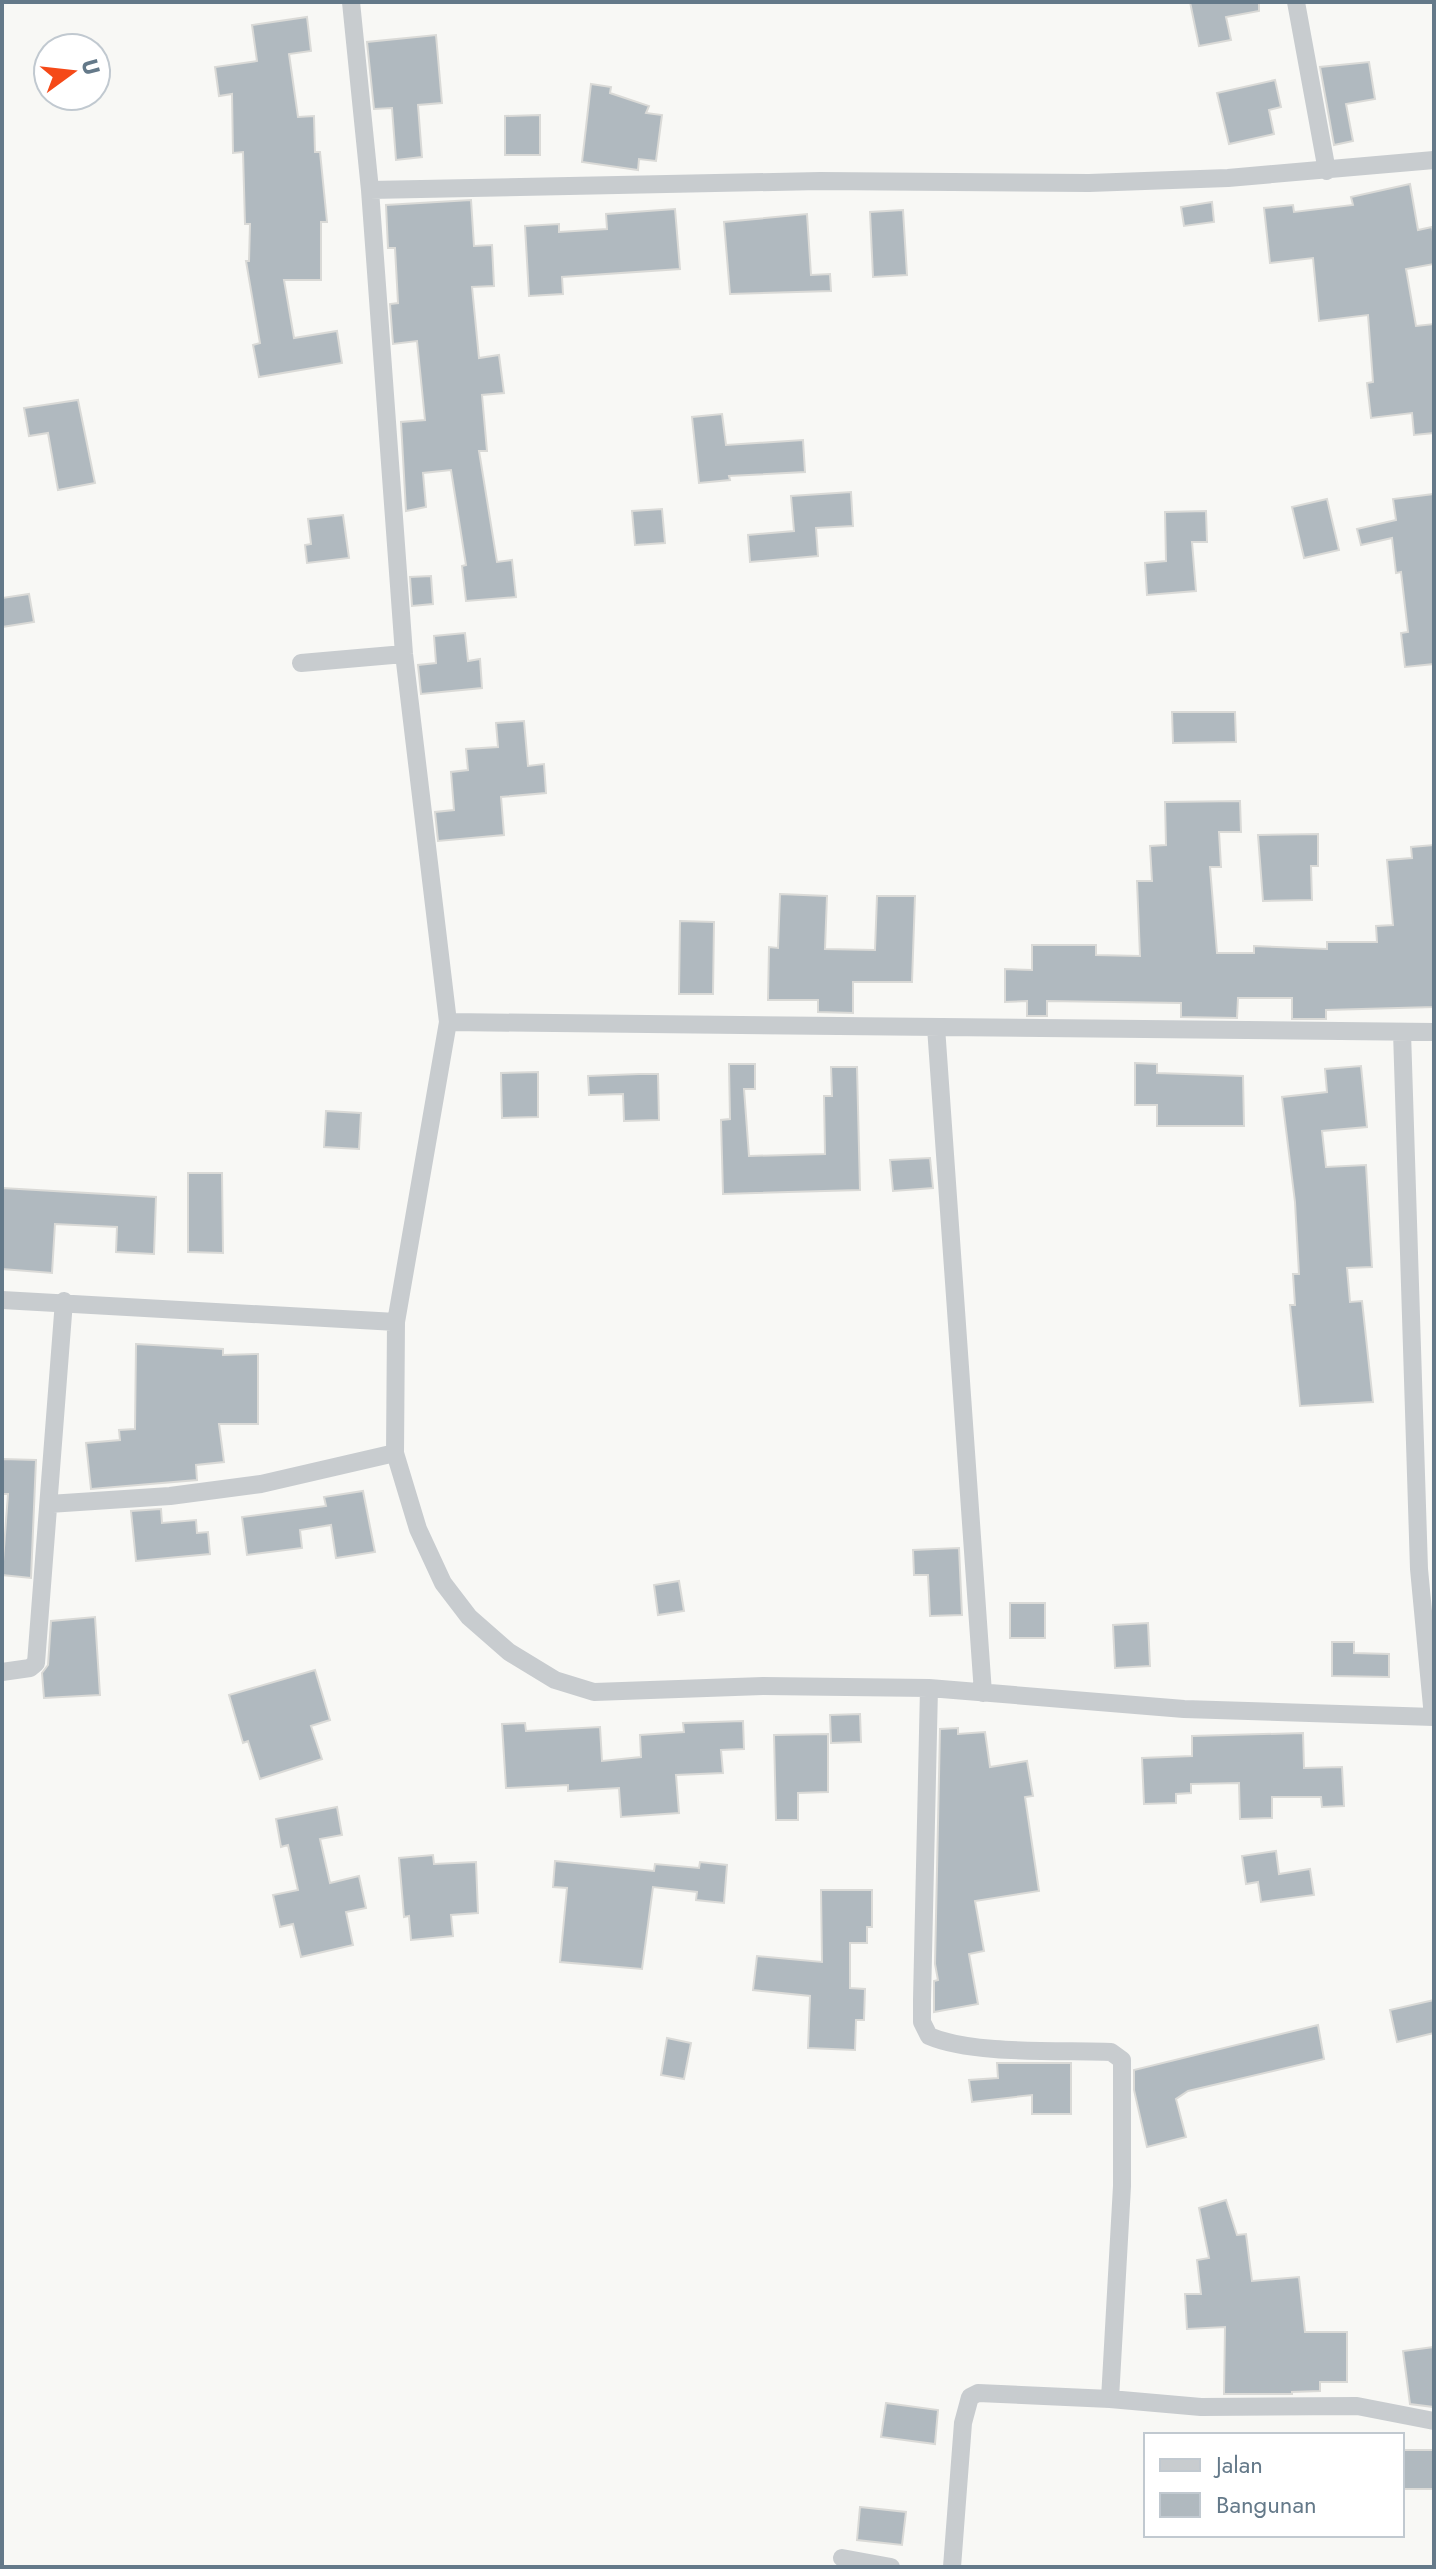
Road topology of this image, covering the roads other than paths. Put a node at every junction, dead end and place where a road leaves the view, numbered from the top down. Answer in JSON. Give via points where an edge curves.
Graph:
{"nodes":[{"id":1,"x":351,"y":2,"type":"edge"},
{"id":2,"x":1296,"y":2,"type":"edge"},
{"id":3,"x":1434,"y":160,"type":"edge"},
{"id":4,"x":1327,"y":171,"type":"junction"},
{"id":5,"x":370,"y":190,"type":"junction"},
{"id":6,"x":404,"y":654,"type":"junction"},
{"id":7,"x":301,"y":663,"type":"dead end"},
{"id":8,"x":448,"y":1022,"type":"junction"},
{"id":9,"x":936,"y":1027,"type":"junction"},
{"id":10,"x":1402,"y":1032,"type":"junction"},
{"id":11,"x":1434,"y":1032,"type":"edge"},
{"id":12,"x":2,"y":1300,"type":"edge"},
{"id":13,"x":64,"y":1301,"type":"junction"},
{"id":14,"x":396,"y":1322,"type":"junction"},
{"id":15,"x":395,"y":1453,"type":"junction"},
{"id":16,"x":49,"y":1504,"type":"junction"},
{"id":17,"x":2,"y":1672,"type":"edge"},
{"id":18,"x":929,"y":1688,"type":"junction"},
{"id":19,"x":983,"y":1693,"type":"junction"},
{"id":20,"x":1434,"y":1717,"type":"edge"},
{"id":21,"x":1110,"y":2399,"type":"junction"},
{"id":22,"x":1434,"y":2421,"type":"edge"},
{"id":23,"x":842,"y":2558,"type":"dead end"},
{"id":24,"x":891,"y":2567,"type":"edge"},
{"id":25,"x":952,"y":2567,"type":"edge"}],
"edges":[{"from":1,"to":5,"type":"street"},
{"from":2,"to":4,"type":"street"},
{"from":3,"to":4,"type":"street"},
{"from":4,"to":5,"type":"street","via":[[1089,183],[820,181]]},
{"from":5,"to":6,"type":"street"},
{"from":6,"to":7,"type":"street"},
{"from":6,"to":8,"type":"street"},
{"from":8,"to":9,"type":"street"},
{"from":8,"to":14,"type":"street"},
{"from":9,"to":10,"type":"street"},
{"from":9,"to":19,"type":"street"},
{"from":10,"to":11,"type":"street"},
{"from":10,"to":20,"type":"street","via":[[1419,1569]]},
{"from":12,"to":13,"type":"street"},
{"from":13,"to":14,"type":"street"},
{"from":13,"to":16,"type":"street"},
{"from":14,"to":15,"type":"street"},
{"from":15,"to":16,"type":"street","via":[[261,1484]]},
{"from":15,"to":18,"type":"street","via":[[418,1529],[443,1583],[469,1617],[509,1652],[555,1680],[594,1692]]},
{"from":16,"to":17,"type":"street","via":[[36,1663]]},
{"from":18,"to":19,"type":"street"},
{"from":18,"to":21,"type":"street","via":[[922,2022],[929,2036],[982,2046],[1111,2052],[1122,2060],[1122,2186]]},
{"from":19,"to":20,"type":"street","via":[[1184,1709]]},
{"from":21,"to":22,"type":"street","via":[[1201,2407],[1357,2406]]},
{"from":21,"to":25,"type":"street","via":[[978,2393],[970,2397],[963,2423]]},
{"from":23,"to":24,"type":"street"}]}
